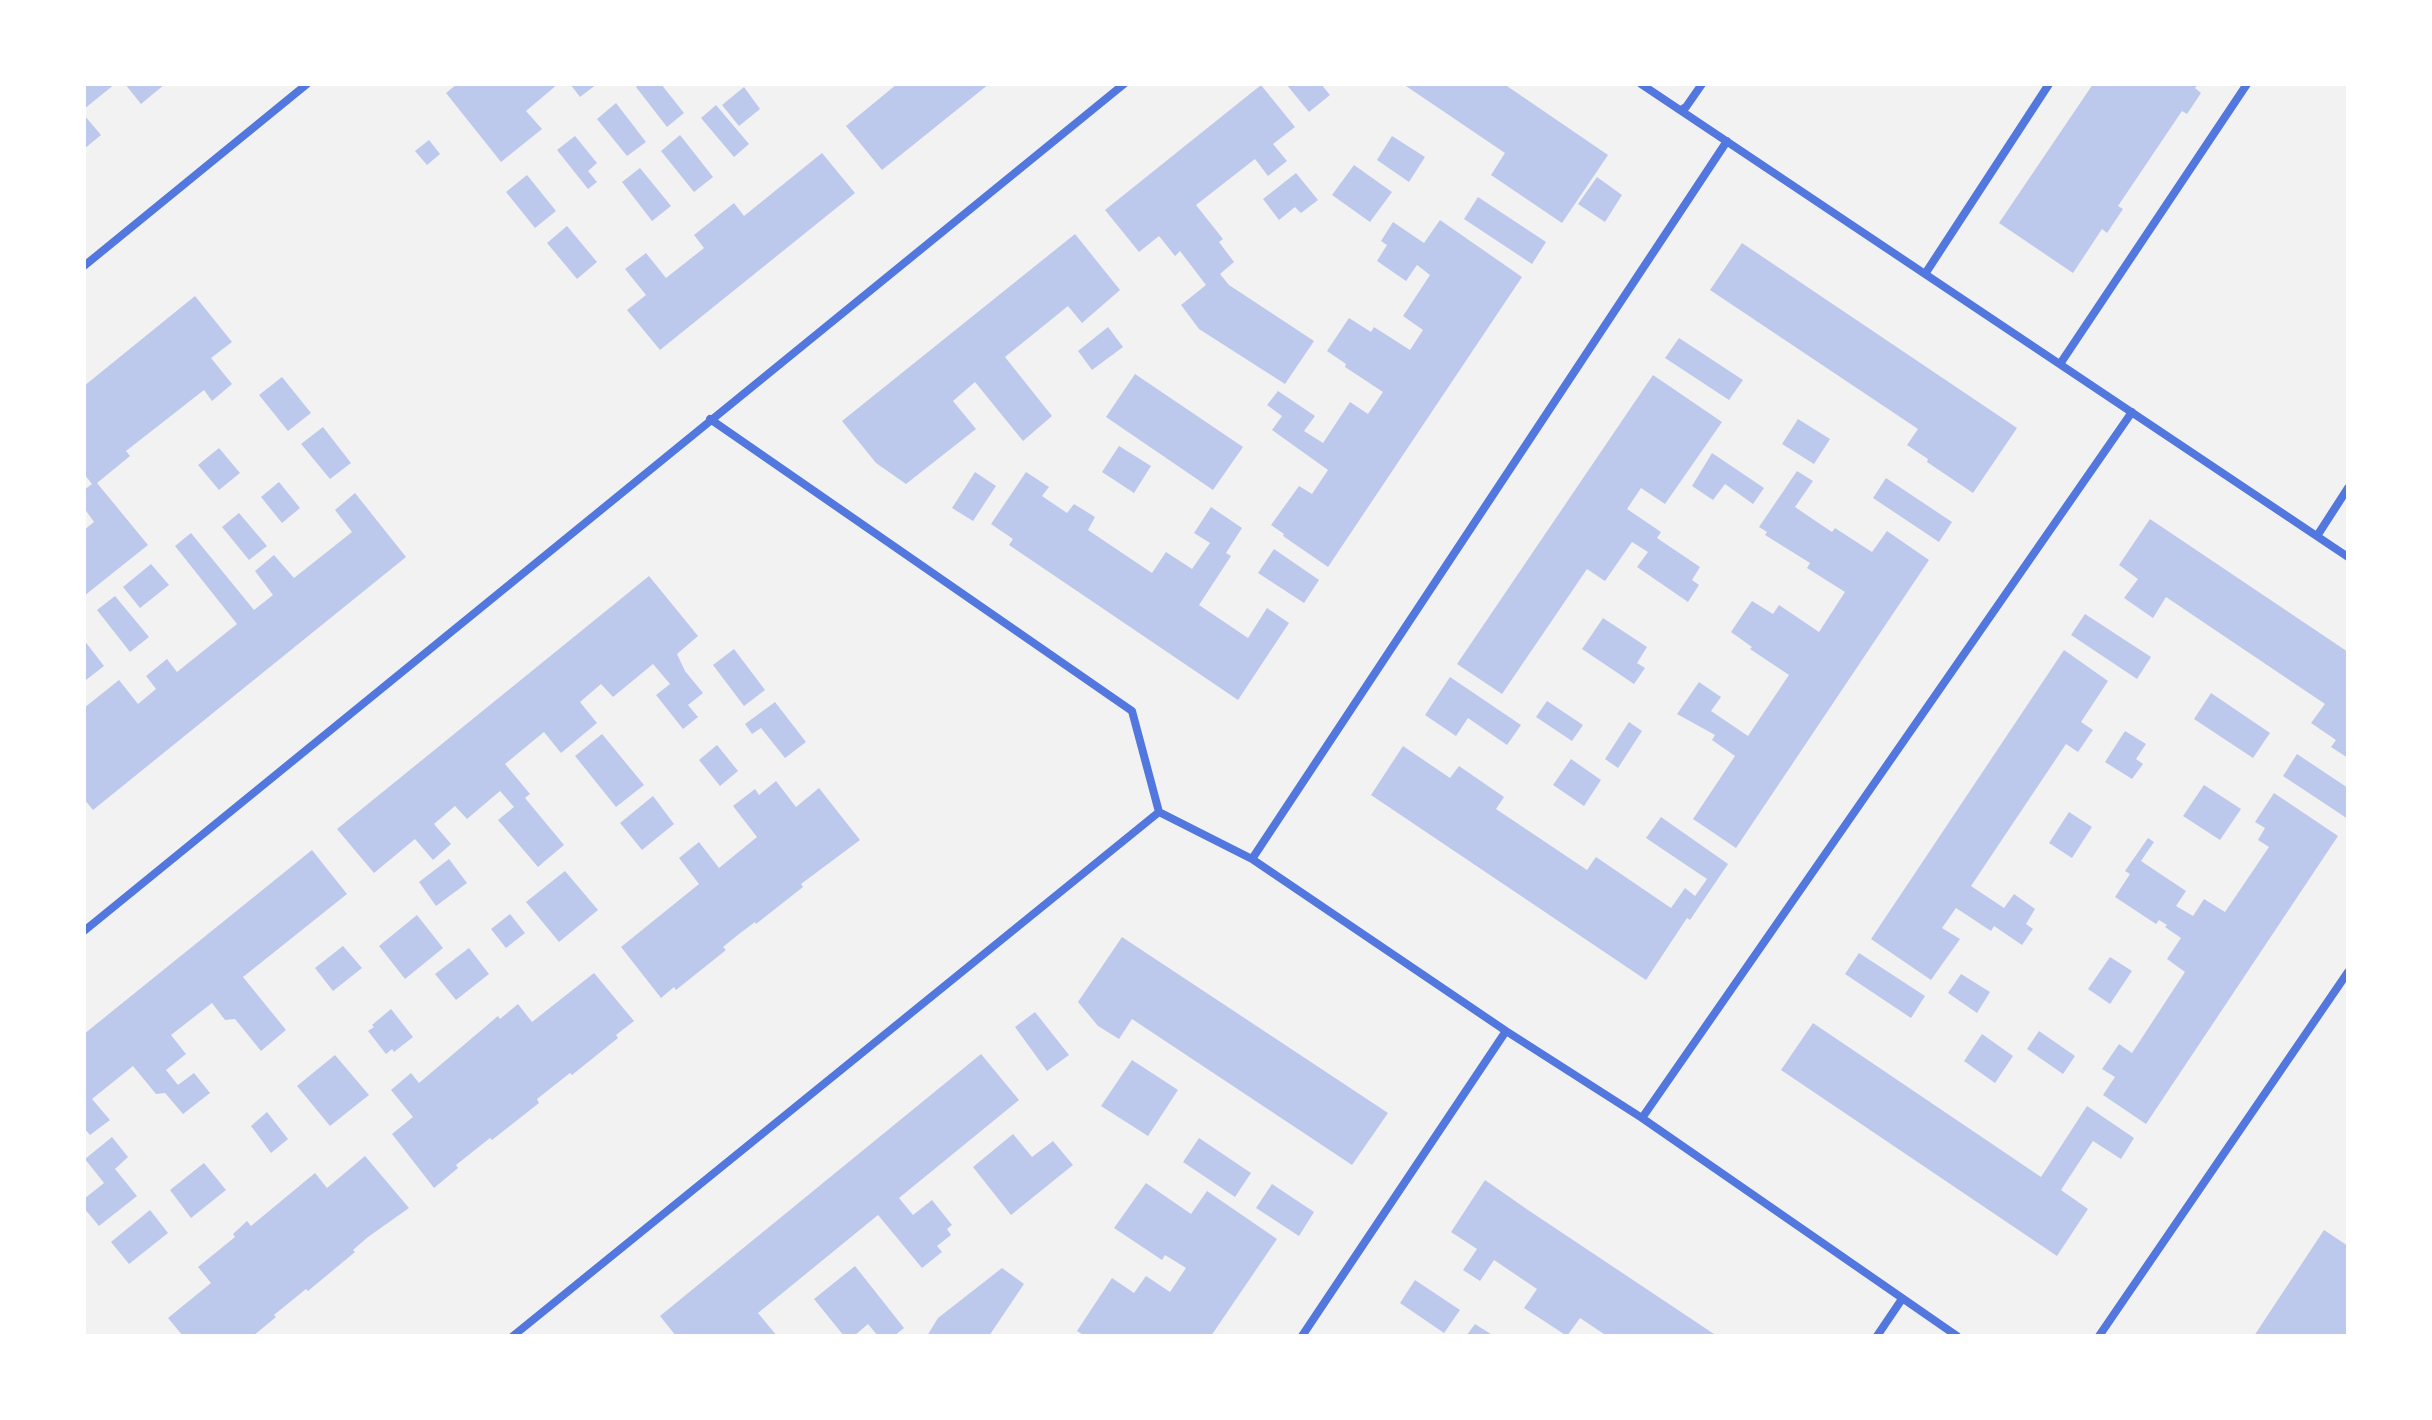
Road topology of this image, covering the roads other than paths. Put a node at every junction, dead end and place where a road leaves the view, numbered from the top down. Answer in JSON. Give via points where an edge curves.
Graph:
{"nodes":[{"id":1,"x":307,"y":84,"type":"edge"},
{"id":2,"x":1124,"y":84,"type":"edge"},
{"id":3,"x":1641,"y":84,"type":"edge"},
{"id":4,"x":1702,"y":84,"type":"edge"},
{"id":5,"x":2049,"y":84,"type":"edge"},
{"id":6,"x":2247,"y":84,"type":"edge"},
{"id":7,"x":1681,"y":110,"type":"junction"},
{"id":8,"x":1727,"y":141,"type":"junction"},
{"id":9,"x":84,"y":266,"type":"edge"},
{"id":10,"x":1925,"y":274,"type":"junction"},
{"id":11,"x":2060,"y":364,"type":"junction"},
{"id":12,"x":2132,"y":412,"type":"junction"},
{"id":13,"x":710,"y":419,"type":"junction"},
{"id":14,"x":2348,"y":488,"type":"edge"},
{"id":15,"x":2317,"y":536,"type":"junction"},
{"id":16,"x":2348,"y":557,"type":"edge"},
{"id":17,"x":1159,"y":812,"type":"junction"},
{"id":18,"x":1252,"y":859,"type":"junction"},
{"id":19,"x":84,"y":931,"type":"edge"},
{"id":20,"x":2348,"y":972,"type":"edge"},
{"id":21,"x":1506,"y":1031,"type":"junction"},
{"id":22,"x":1642,"y":1118,"type":"junction"},
{"id":23,"x":1902,"y":1299,"type":"junction"},
{"id":24,"x":513,"y":1336,"type":"edge"},
{"id":25,"x":1302,"y":1336,"type":"edge"},
{"id":26,"x":1877,"y":1336,"type":"edge"},
{"id":27,"x":1957,"y":1336,"type":"edge"},
{"id":28,"x":2099,"y":1336,"type":"edge"}],
"edges":[{"from":1,"to":9,"type":"street"},
{"from":2,"to":13,"type":"street"},
{"from":3,"to":7,"type":"street"},
{"from":4,"to":7,"type":"street"},
{"from":5,"to":10,"type":"street"},
{"from":6,"to":11,"type":"street"},
{"from":7,"to":8,"type":"street"},
{"from":8,"to":10,"type":"street"},
{"from":8,"to":18,"type":"street"},
{"from":10,"to":11,"type":"street"},
{"from":11,"to":12,"type":"street"},
{"from":12,"to":15,"type":"street"},
{"from":12,"to":22,"type":"street"},
{"from":13,"to":17,"type":"street","via":[[1132,711]]},
{"from":13,"to":19,"type":"street"},
{"from":14,"to":15,"type":"street"},
{"from":15,"to":16,"type":"street"},
{"from":17,"to":18,"type":"street"},
{"from":17,"to":24,"type":"street"},
{"from":18,"to":21,"type":"street"},
{"from":20,"to":28,"type":"street"},
{"from":21,"to":22,"type":"street"},
{"from":21,"to":25,"type":"street"},
{"from":22,"to":23,"type":"street"},
{"from":23,"to":26,"type":"street"},
{"from":23,"to":27,"type":"street"}]}
